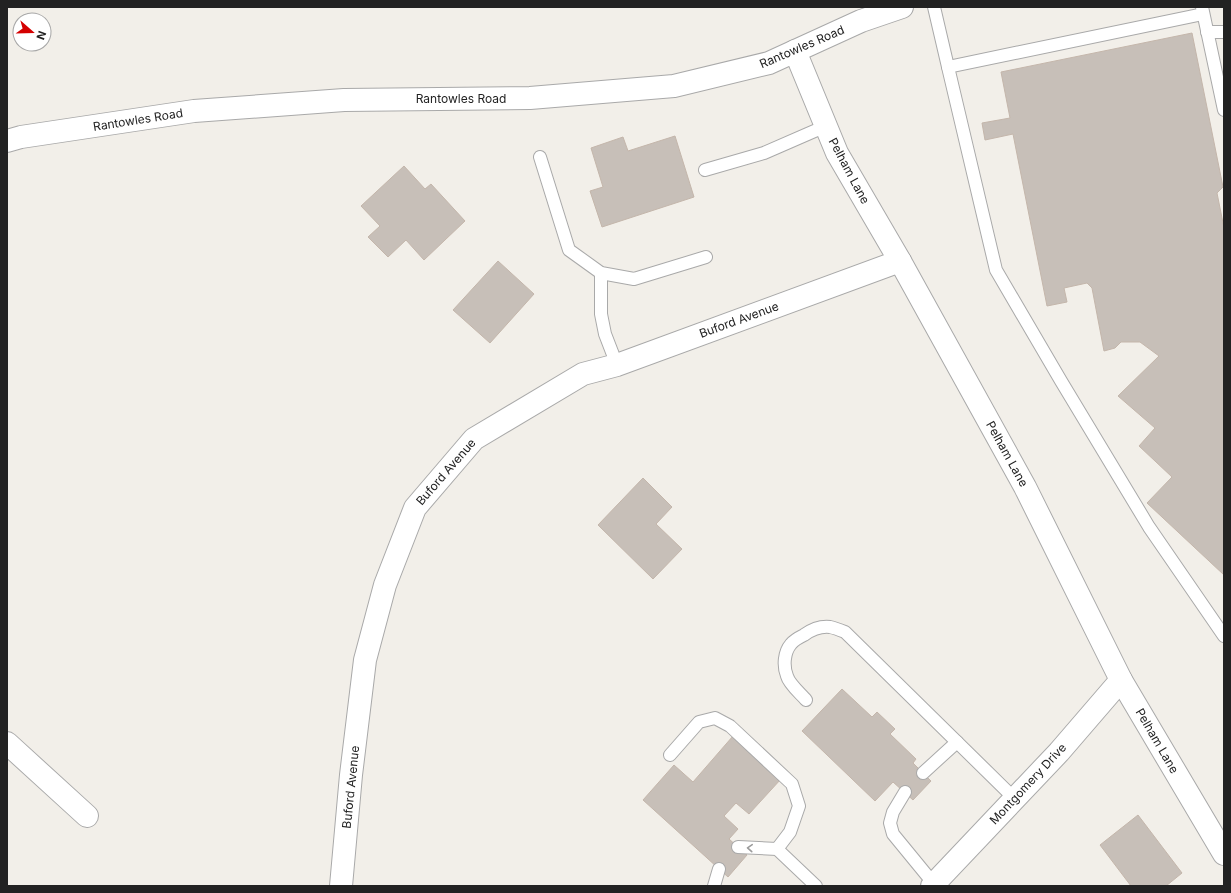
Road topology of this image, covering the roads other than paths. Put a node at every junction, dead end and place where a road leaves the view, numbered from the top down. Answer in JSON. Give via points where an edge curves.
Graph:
{"nodes":[{"id":1,"x":902,"y":7,"type":"edge"},
{"id":2,"x":934,"y":7,"type":"edge"},
{"id":3,"x":1202,"y":10,"type":"edge"},
{"id":4,"x":1207,"y":32,"type":"junction"},
{"id":5,"x":1224,"y":32,"type":"edge"},
{"id":6,"x":795,"y":51,"type":"junction"},
{"id":7,"x":948,"y":67,"type":"junction"},
{"id":8,"x":1224,"y":105,"type":"edge"},
{"id":9,"x":826,"y":126,"type":"junction"},
{"id":10,"x":7,"y":141,"type":"edge"},
{"id":11,"x":540,"y":157,"type":"dead end"},
{"id":12,"x":705,"y":170,"type":"dead end"},
{"id":13,"x":706,"y":258,"type":"dead end"},
{"id":14,"x":900,"y":261,"type":"junction"},
{"id":15,"x":601,"y":273,"type":"junction"},
{"id":16,"x":617,"y":365,"type":"junction"},
{"id":17,"x":1224,"y":636,"type":"edge"},
{"id":18,"x":1121,"y":680,"type":"junction"},
{"id":19,"x":806,"y":700,"type":"dead end"},
{"id":20,"x":957,"y":742,"type":"junction"},
{"id":21,"x":7,"y":743,"type":"edge"},
{"id":22,"x":670,"y":755,"type":"dead end"},
{"id":23,"x":923,"y":773,"type":"dead end"},
{"id":24,"x":905,"y":792,"type":"dead end"},
{"id":25,"x":1015,"y":799,"type":"junction"},
{"id":26,"x":87,"y":816,"type":"dead end"},
{"id":27,"x":738,"y":847,"type":"dead end"},
{"id":28,"x":777,"y":849,"type":"junction"},
{"id":29,"x":1224,"y":854,"type":"edge"},
{"id":30,"x":719,"y":869,"type":"dead end"},
{"id":31,"x":933,"y":885,"type":"edge"},
{"id":32,"x":341,"y":886,"type":"edge"},
{"id":33,"x":714,"y":886,"type":"edge"},
{"id":34,"x":816,"y":886,"type":"edge"}],
"edges":[{"from":1,"to":6,"type":"street","name":"Rantowles Road","via":[[861,21]]},
{"from":2,"to":7,"type":"lane"},
{"from":3,"to":4,"type":"lane"},
{"from":3,"to":7,"type":"lane"},
{"from":4,"to":5,"type":"lane"},
{"from":4,"to":8,"type":"lane"},
{"from":6,"to":9,"type":"street","name":"Pelham Lane"},
{"from":6,"to":10,"type":"street","name":"Rantowles Road","via":[[769,63],[674,86],[530,98],[344,100],[194,111]]},
{"from":7,"to":17,"type":"lane","via":[[996,270],[1149,527]]},
{"from":9,"to":12,"type":"lane","via":[[764,153]]},
{"from":9,"to":14,"type":"street","name":"Pelham Lane","via":[[837,154]]},
{"from":11,"to":15,"type":"lane","via":[[569,250]]},
{"from":13,"to":15,"type":"lane","via":[[634,279]]},
{"from":14,"to":16,"type":"street","name":"Buford Avenue"},
{"from":14,"to":18,"type":"street","name":"Pelham Lane","via":[[1025,487]]},
{"from":15,"to":16,"type":"lane","via":[[601,314],[605,334]]},
{"from":16,"to":32,"type":"street","name":"Buford Avenue","via":[[584,374],[474,439],[415,508],[385,585],[365,660]]},
{"from":18,"to":25,"type":"street","name":"Montgomery Drive"},
{"from":18,"to":29,"type":"street","name":"Pelham Lane"},
{"from":19,"to":20,"type":"lane","via":[[787,678],[784,660],[787,649],[791,643],[810,630],[837,628]]},
{"from":20,"to":23,"type":"lane"},
{"from":20,"to":25,"type":"lane"},
{"from":21,"to":26,"type":"street"},
{"from":22,"to":28,"type":"lane","via":[[700,722],[715,718],[730,726],[792,784],[799,806],[790,832]]},
{"from":24,"to":31,"type":"lane","via":[[890,822],[893,834]]},
{"from":25,"to":31,"type":"street","name":"Montgomery Drive"},
{"from":28,"to":27,"type":"lane","one_way":true},
{"from":28,"to":34,"type":"lane"},
{"from":30,"to":33,"type":"lane"}]}
